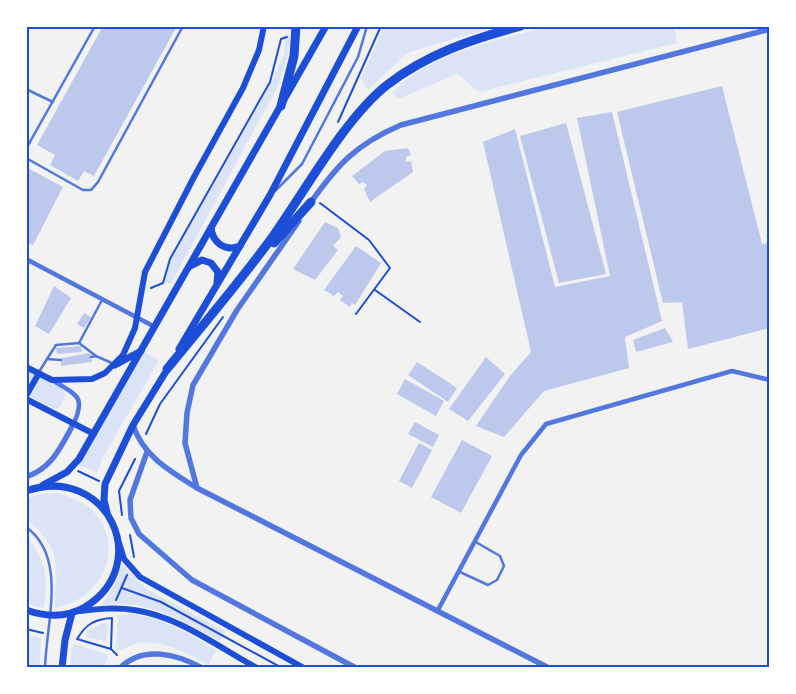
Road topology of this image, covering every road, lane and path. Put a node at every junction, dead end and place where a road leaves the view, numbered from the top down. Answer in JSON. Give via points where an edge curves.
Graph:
{"nodes":[{"id":1,"x":95,"y":26,"type":"edge"},
{"id":2,"x":183,"y":26,"type":"edge"},
{"id":3,"x":264,"y":26,"type":"edge"},
{"id":4,"x":296,"y":26,"type":"edge"},
{"id":5,"x":326,"y":26,"type":"edge"},
{"id":6,"x":358,"y":26,"type":"edge"},
{"id":7,"x":367,"y":26,"type":"edge"},
{"id":8,"x":521,"y":26,"type":"edge"},
{"id":9,"x":770,"y":29,"type":"edge"},
{"id":10,"x":295,"y":39,"type":"junction"},
{"id":11,"x":26,"y":89,"type":"edge"},
{"id":12,"x":53,"y":102,"type":"junction"},
{"id":13,"x":281,"y":106,"type":"junction"},
{"id":14,"x":26,"y":149,"type":"edge"},
{"id":15,"x":26,"y":158,"type":"edge"},
{"id":16,"x":270,"y":195,"type":"junction"},
{"id":17,"x":312,"y":201,"type":"junction"},
{"id":18,"x":211,"y":227,"type":"junction"},
{"id":19,"x":240,"y":246,"type":"junction"},
{"id":20,"x":26,"y":259,"type":"edge"},
{"id":21,"x":255,"y":260,"type":"junction"},
{"id":22,"x":189,"y":266,"type":"junction"},
{"id":23,"x":217,"y":285,"type":"junction"},
{"id":24,"x":143,"y":290,"type":"junction"},
{"id":25,"x":375,"y":290,"type":"junction"},
{"id":26,"x":103,"y":299,"type":"junction"},
{"id":27,"x":356,"y":314,"type":"dead end"},
{"id":28,"x":137,"y":317,"type":"junction"},
{"id":29,"x":420,"y":322,"type":"dead end"},
{"id":30,"x":155,"y":327,"type":"junction"},
{"id":31,"x":79,"y":343,"type":"junction"},
{"id":32,"x":141,"y":351,"type":"junction"},
{"id":33,"x":96,"y":356,"type":"junction"},
{"id":34,"x":91,"y":357,"type":"dead end"},
{"id":35,"x":47,"y":359,"type":"junction"},
{"id":36,"x":60,"y":360,"type":"dead end"},
{"id":37,"x":115,"y":365,"type":"junction"},
{"id":38,"x":26,"y":367,"type":"edge"},
{"id":39,"x":168,"y":369,"type":"junction"},
{"id":40,"x":38,"y":374,"type":"junction"},
{"id":41,"x":52,"y":380,"type":"junction"},
{"id":42,"x":770,"y":380,"type":"edge"},
{"id":43,"x":26,"y":398,"type":"edge"},
{"id":44,"x":74,"y":423,"type":"junction"},
{"id":45,"x":133,"y":424,"type":"junction"},
{"id":46,"x":94,"y":434,"type":"junction"},
{"id":47,"x":142,"y":446,"type":"junction"},
{"id":48,"x":148,"y":452,"type":"junction"},
{"id":49,"x":71,"y":468,"type":"junction"},
{"id":50,"x":26,"y":477,"type":"edge"},
{"id":51,"x":105,"y":484,"type":"junction"},
{"id":52,"x":44,"y":485,"type":"junction"},
{"id":53,"x":197,"y":488,"type":"junction"},
{"id":54,"x":26,"y":491,"type":"edge"},
{"id":55,"x":119,"y":491,"type":"dead end"},
{"id":56,"x":107,"y":512,"type":"junction"},
{"id":57,"x":26,"y":527,"type":"edge"},
{"id":58,"x":117,"y":534,"type":"junction"},
{"id":59,"x":474,"y":541,"type":"junction"},
{"id":60,"x":458,"y":572,"type":"junction"},
{"id":61,"x":128,"y":573,"type":"dead end"},
{"id":62,"x":26,"y":590,"type":"edge"},
{"id":63,"x":26,"y":604,"type":"edge"},
{"id":64,"x":115,"y":604,"type":"dead end"},
{"id":65,"x":26,"y":610,"type":"edge"},
{"id":66,"x":438,"y":610,"type":"junction"},
{"id":67,"x":75,"y":612,"type":"junction"},
{"id":68,"x":49,"y":616,"type":"junction"},
{"id":69,"x":26,"y":629,"type":"edge"},
{"id":70,"x":47,"y":633,"type":"junction"},
{"id":71,"x":111,"y":649,"type":"junction"},
{"id":72,"x":117,"y":654,"type":"dead end"},
{"id":73,"x":250,"y":665,"type":"edge"},
{"id":74,"x":45,"y":668,"type":"edge"},
{"id":75,"x":62,"y":668,"type":"edge"},
{"id":76,"x":120,"y":668,"type":"edge"},
{"id":77,"x":202,"y":668,"type":"edge"},
{"id":78,"x":257,"y":668,"type":"edge"},
{"id":79,"x":304,"y":668,"type":"edge"},
{"id":80,"x":356,"y":668,"type":"edge"},
{"id":81,"x":549,"y":668,"type":"edge"}],
"edges":[{"from":1,"to":12,"type":"lane"},
{"from":2,"to":15,"type":"lane","via":[[98,182],[90,190],[84,190]]},
{"from":3,"to":24,"type":"main road","via":[[253,68],[156,248],[145,272]]},
{"from":4,"to":10,"type":"highway"},
{"from":5,"to":13,"type":"main road"},
{"from":6,"to":16,"type":"main road"},
{"from":7,"to":16,"type":"lane","via":[[358,57],[302,164]]},
{"from":8,"to":21,"type":"highway","via":[[472,39],[443,51],[386,86],[352,123]]},
{"from":9,"to":17,"type":"street","via":[[401,125],[355,150]]},
{"from":10,"to":13,"type":"highway"},
{"from":10,"to":24,"type":"path","via":[[281,39],[270,82],[170,259],[163,283]]},
{"from":11,"to":12,"type":"lane"},
{"from":12,"to":14,"type":"lane"},
{"from":13,"to":18,"type":"main road"},
{"from":16,"to":19,"type":"main road"},
{"from":17,"to":21,"type":"highway"},
{"from":17,"to":25,"type":"path","via":[[369,240],[388,266],[388,272]]},
{"from":17,"to":53,"type":"street","via":[[237,310],[193,385],[185,443]]},
{"from":18,"to":19,"type":"main road","via":[[214,239],[223,246]]},
{"from":18,"to":22,"type":"main road"},
{"from":19,"to":23,"type":"main road"},
{"from":20,"to":26,"type":"street"},
{"from":21,"to":39,"type":"highway"},
{"from":22,"to":23,"type":"main road","via":[[202,260],[211,264],[218,272]]},
{"from":22,"to":30,"type":"main road"},
{"from":23,"to":39,"type":"main road"},
{"from":24,"to":28,"type":"main road"},
{"from":25,"to":27,"type":"path"},
{"from":25,"to":29,"type":"path"},
{"from":26,"to":28,"type":"street"},
{"from":26,"to":31,"type":"lane"},
{"from":28,"to":30,"type":"street"},
{"from":28,"to":37,"type":"main road","via":[[128,344]]},
{"from":30,"to":32,"type":"main road"},
{"from":31,"to":33,"type":"lane"},
{"from":31,"to":35,"type":"lane","via":[[56,345]]},
{"from":32,"to":37,"type":"main road"},
{"from":32,"to":46,"type":"main road"},
{"from":33,"to":34,"type":"lane"},
{"from":33,"to":37,"type":"lane"},
{"from":35,"to":36,"type":"lane"},
{"from":35,"to":40,"type":"lane"},
{"from":37,"to":41,"type":"main road","via":[[92,379]]},
{"from":38,"to":40,"type":"main road"},
{"from":39,"to":45,"type":"main road"},
{"from":40,"to":41,"type":"main road"},
{"from":40,"to":43,"type":"main road"},
{"from":41,"to":44,"type":"street","via":[[79,400],[80,408]]},
{"from":42,"to":59,"type":"street","via":[[732,372],[546,424],[521,455]]},
{"from":43,"to":44,"type":"main road"},
{"from":44,"to":46,"type":"main road"},
{"from":44,"to":50,"type":"street","via":[[55,459]]},
{"from":45,"to":47,"type":"street"},
{"from":45,"to":51,"type":"main road"},
{"from":46,"to":49,"type":"main road"},
{"from":47,"to":48,"type":"street"},
{"from":47,"to":55,"type":"path"},
{"from":48,"to":53,"type":"street"},
{"from":48,"to":80,"type":"street","via":[[130,500],[131,518],[139,534],[192,580]]},
{"from":49,"to":51,"type":"path"},
{"from":49,"to":52,"type":"main road"},
{"from":51,"to":56,"type":"main road"},
{"from":52,"to":54,"type":"main road"},
{"from":52,"to":56,"type":"main road","via":[[62,485],[79,490],[95,499]]},
{"from":53,"to":66,"type":"street"},
{"from":56,"to":58,"type":"main road"},
{"from":57,"to":68,"type":"lane","via":[[42,542],[49,560]]},
{"from":58,"to":67,"type":"main road","via":[[116,571],[94,601]]},
{"from":58,"to":79,"type":"main road","via":[[124,559],[140,577]]},
{"from":59,"to":60,"type":"street"},
{"from":59,"to":60,"type":"lane","via":[[495,552],[503,561],[497,580],[488,585]]},
{"from":60,"to":66,"type":"street"},
{"from":61,"to":64,"type":"path"},
{"from":62,"to":63,"type":"lane"},
{"from":65,"to":68,"type":"main road"},
{"from":66,"to":81,"type":"street"},
{"from":67,"to":68,"type":"main road"},
{"from":67,"to":73,"type":"main road","via":[[126,608],[151,614],[175,622]]},
{"from":67,"to":75,"type":"main road","via":[[64,640]]},
{"from":68,"to":70,"type":"lane"},
{"from":69,"to":70,"type":"path"},
{"from":70,"to":74,"type":"lane"},
{"from":71,"to":71,"type":"path","via":[[102,646],[77,639],[88,624],[112,618]]},
{"from":71,"to":72,"type":"path"},
{"from":73,"to":78,"type":"main road"},
{"from":76,"to":77,"type":"street","via":[[126,662],[148,654],[166,654]]}]}
